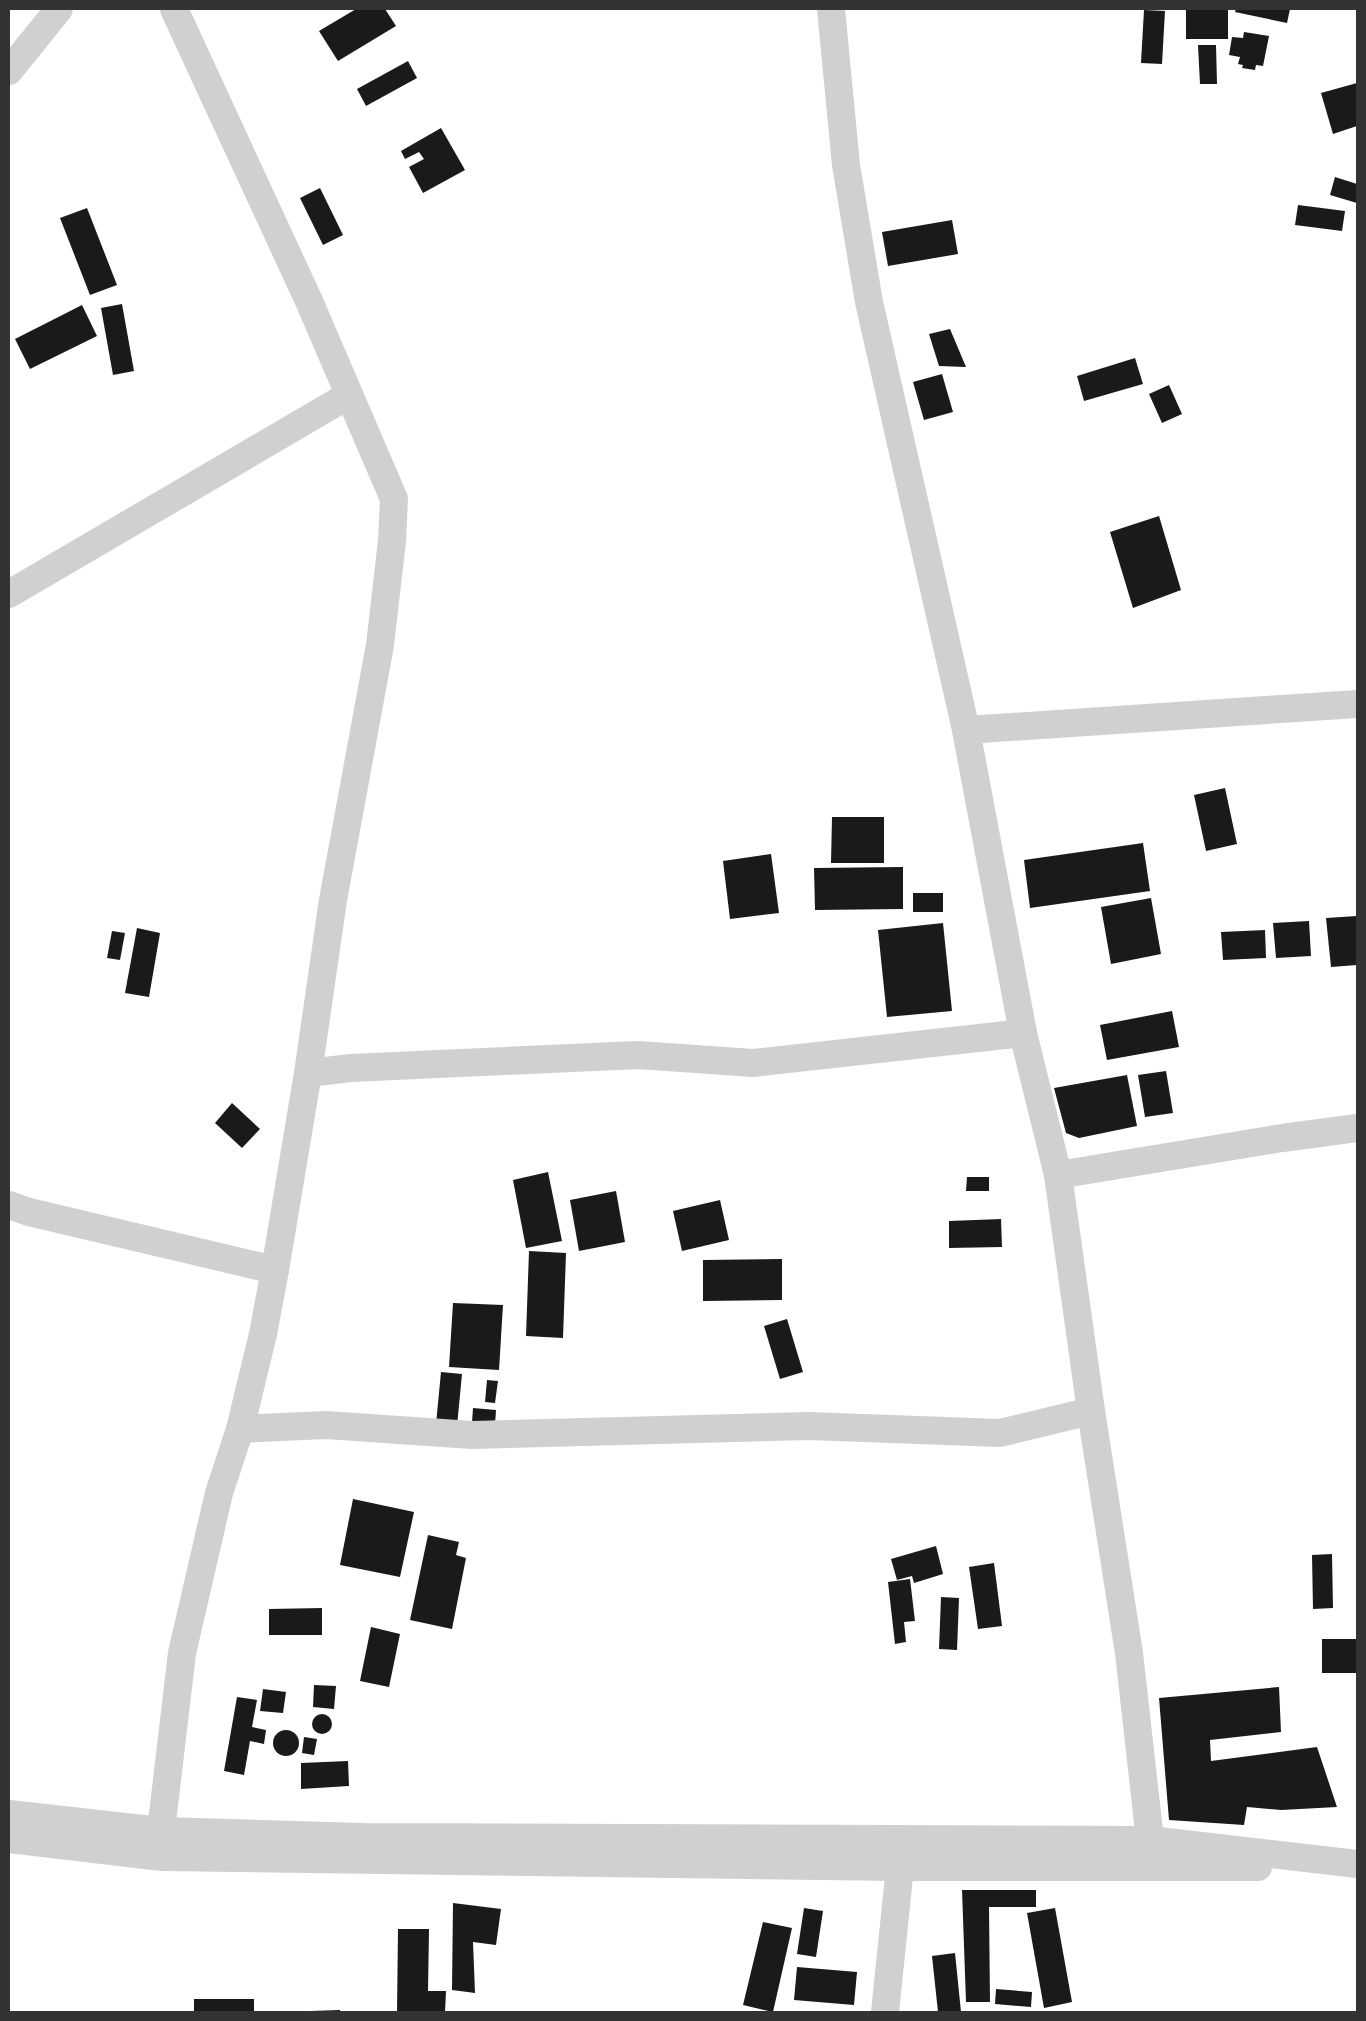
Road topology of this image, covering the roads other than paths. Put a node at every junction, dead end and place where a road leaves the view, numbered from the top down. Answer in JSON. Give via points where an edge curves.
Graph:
{"nodes":[{"id":1,"x":59,"y":9,"type":"edge"},
{"id":2,"x":174,"y":9,"type":"edge"},
{"id":3,"x":831,"y":9,"type":"edge"},
{"id":4,"x":9,"y":71,"type":"edge"},
{"id":5,"x":349,"y":395,"type":"junction"},
{"id":6,"x":9,"y":594,"type":"edge"},
{"id":7,"x":1357,"y":704,"type":"edge"},
{"id":8,"x":966,"y":730,"type":"junction"},
{"id":9,"x":1023,"y":1033,"type":"junction"},
{"id":10,"x":308,"y":1073,"type":"junction"},
{"id":11,"x":1357,"y":1128,"type":"edge"},
{"id":12,"x":1058,"y":1176,"type":"junction"},
{"id":13,"x":9,"y":1205,"type":"edge"},
{"id":14,"x":275,"y":1270,"type":"junction"},
{"id":15,"x":1091,"y":1411,"type":"junction"},
{"id":16,"x":240,"y":1430,"type":"junction"},
{"id":17,"x":9,"y":1814,"type":"edge"},
{"id":18,"x":161,"y":1831,"type":"junction"},
{"id":19,"x":9,"y":1839,"type":"edge"},
{"id":20,"x":1150,"y":1840,"type":"junction"},
{"id":21,"x":1357,"y":1865,"type":"edge"},
{"id":22,"x":900,"y":1867,"type":"junction"},
{"id":23,"x":885,"y":2012,"type":"edge"}],
"edges":[{"from":1,"to":4,"type":"street"},
{"from":2,"to":5,"type":"street"},
{"from":3,"to":8,"type":"street","via":[[846,165],[869,302]]},
{"from":5,"to":6,"type":"street"},
{"from":5,"to":10,"type":"street","via":[[394,499],[392,541],[380,645],[332,900]]},
{"from":7,"to":8,"type":"street"},
{"from":8,"to":9,"type":"street"},
{"from":9,"to":10,"type":"street","via":[[753,1064],[638,1055],[351,1068]]},
{"from":9,"to":12,"type":"street"},
{"from":10,"to":14,"type":"street"},
{"from":11,"to":12,"type":"street"},
{"from":12,"to":15,"type":"street"},
{"from":13,"to":14,"type":"street"},
{"from":14,"to":16,"type":"street"},
{"from":15,"to":16,"type":"street","via":[[1000,1433],[809,1426],[472,1434],[326,1425]]},
{"from":15,"to":20,"type":"street","via":[[1129,1652]]},
{"from":16,"to":18,"type":"street","via":[[219,1493],[182,1652]]},
{"from":17,"to":18,"type":"street"},
{"from":18,"to":20,"type":"street","via":[[363,1837]]},
{"from":19,"to":22,"type":"street","via":[[162,1857]]},
{"from":20,"to":21,"type":"street"},
{"from":21,"to":22,"type":"street"},
{"from":22,"to":23,"type":"street"}]}
